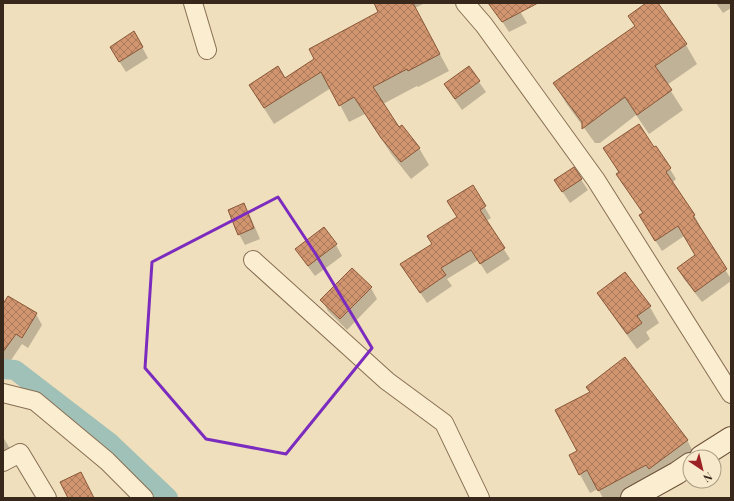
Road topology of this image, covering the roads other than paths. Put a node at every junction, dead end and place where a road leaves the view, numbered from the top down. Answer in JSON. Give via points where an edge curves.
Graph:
{"nodes":[{"id":1,"x":194,"y":3,"type":"edge"},
{"id":2,"x":465,"y":3,"type":"edge"},
{"id":3,"x":207,"y":50,"type":"dead end"},
{"id":4,"x":253,"y":260,"type":"dead end"},
{"id":5,"x":3,"y":393,"type":"edge"},
{"id":6,"x":731,"y":394,"type":"edge"},
{"id":7,"x":731,"y":438,"type":"edge"},
{"id":8,"x":714,"y":449,"type":"edge"},
{"id":9,"x":3,"y":462,"type":"edge"},
{"id":10,"x":682,"y":470,"type":"edge"},
{"id":11,"x":47,"y":498,"type":"edge"},
{"id":12,"x":144,"y":498,"type":"edge"},
{"id":13,"x":480,"y":498,"type":"edge"},
{"id":14,"x":632,"y":498,"type":"edge"}],
"edges":[{"from":1,"to":3,"type":"street"},
{"from":2,"to":6,"type":"street","via":[[484,25],[596,180]]},
{"from":4,"to":13,"type":"street","via":[[387,381],[444,422]]},
{"from":5,"to":12,"type":"street","via":[[35,401],[107,461]]},
{"from":7,"to":8,"type":"main road"},
{"from":9,"to":11,"type":"street","via":[[20,452]]},
{"from":10,"to":14,"type":"main road"}]}
